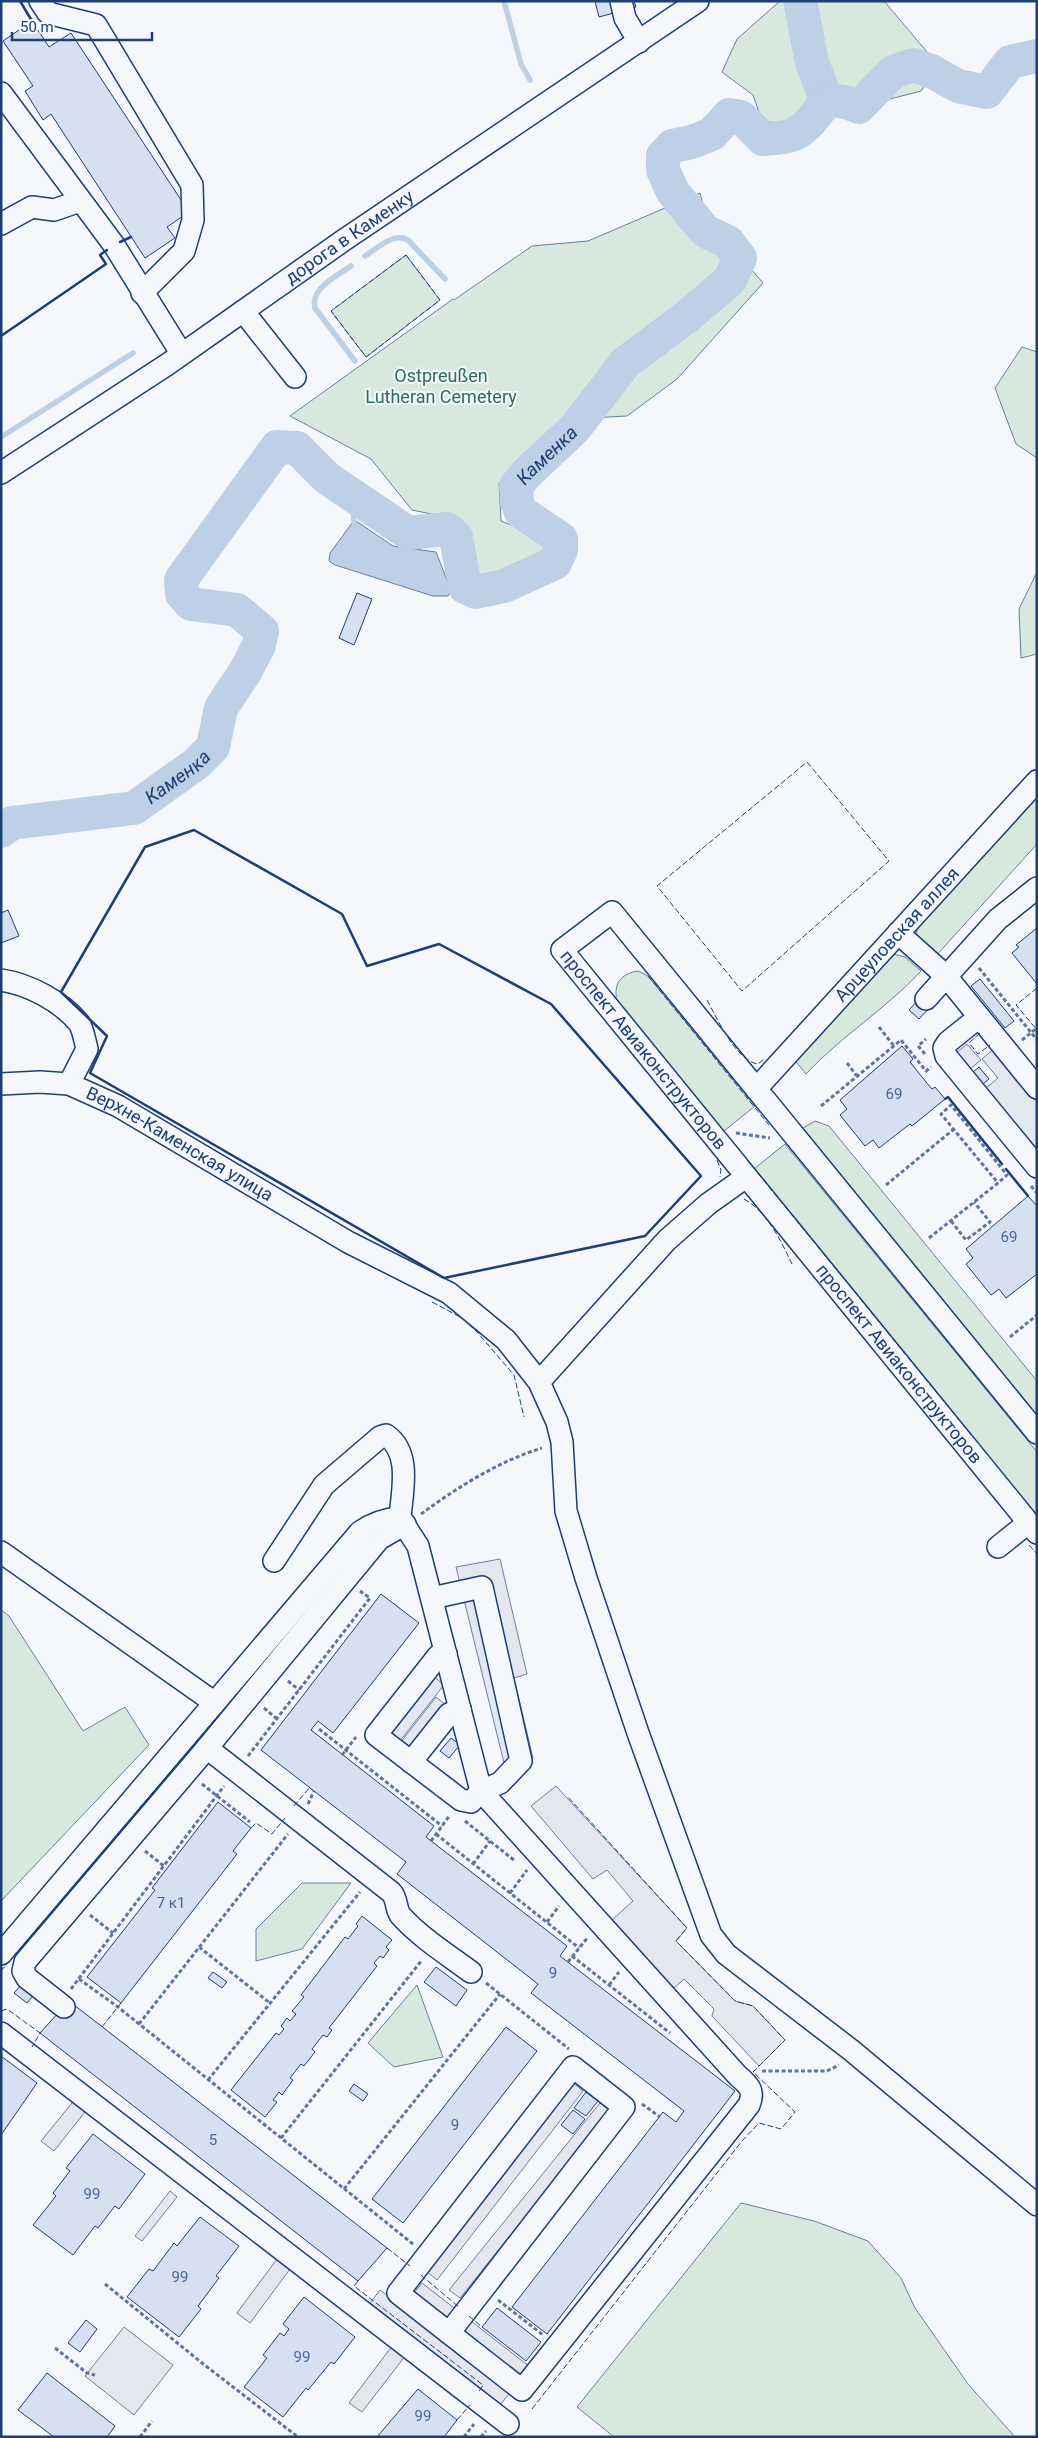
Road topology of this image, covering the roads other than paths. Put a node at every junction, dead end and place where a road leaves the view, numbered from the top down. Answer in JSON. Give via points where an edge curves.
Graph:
{"nodes":[{"id":1,"x":40,"y":1,"type":"edge"},
{"id":2,"x":621,"y":1,"type":"edge"},
{"id":3,"x":698,"y":1,"type":"edge"},
{"id":4,"x":638,"y":42,"type":"junction"},
{"id":5,"x":1,"y":93,"type":"edge"},
{"id":6,"x":80,"y":200,"type":"junction"},
{"id":7,"x":1,"y":224,"type":"edge"},
{"id":8,"x":142,"y":293,"type":"junction"},
{"id":9,"x":243,"y":311,"type":"junction"},
{"id":10,"x":182,"y":353,"type":"junction"},
{"id":11,"x":295,"y":378,"type":"dead end"},
{"id":12,"x":1,"y":473,"type":"edge"},
{"id":13,"x":1037,"y":781,"type":"edge"},
{"id":14,"x":1037,"y":888,"type":"edge"},
{"id":15,"x":898,"y":933,"type":"junction"},
{"id":16,"x":946,"y":976,"type":"junction"},
{"id":17,"x":1,"y":980,"type":"edge"},
{"id":18,"x":926,"y":999,"type":"dead end"},
{"id":19,"x":979,"y":1016,"type":"junction"},
{"id":20,"x":1,"y":1084,"type":"edge"},
{"id":21,"x":69,"y":1084,"type":"junction"},
{"id":22,"x":756,"y":1088,"type":"junction"},
{"id":23,"x":1037,"y":1088,"type":"edge"},
{"id":24,"x":1037,"y":1167,"type":"edge"},
{"id":25,"x":746,"y":1176,"type":"junction"},
{"id":26,"x":539,"y":1382,"type":"junction"},
{"id":27,"x":1037,"y":1434,"type":"edge"},
{"id":28,"x":403,"y":1521,"type":"junction"},
{"id":29,"x":1033,"y":1528,"type":"edge"},
{"id":30,"x":998,"y":1547,"type":"dead end"},
{"id":31,"x":1,"y":1552,"type":"edge"},
{"id":32,"x":274,"y":1561,"type":"dead end"},
{"id":33,"x":432,"y":1598,"type":"junction"},
{"id":34,"x":446,"y":1654,"type":"junction"},
{"id":35,"x":214,"y":1703,"type":"junction"},
{"id":36,"x":460,"y":1709,"type":"junction"},
{"id":37,"x":207,"y":1748,"type":"junction"},
{"id":38,"x":411,"y":1762,"type":"junction"},
{"id":39,"x":481,"y":1791,"type":"junction"},
{"id":40,"x":1,"y":1954,"type":"edge"},
{"id":41,"x":471,"y":1972,"type":"road end"},
{"id":42,"x":62,"y":2005,"type":"road end"},
{"id":43,"x":1,"y":2033,"type":"edge"},
{"id":44,"x":1037,"y":2205,"type":"edge"},
{"id":45,"x":449,"y":2333,"type":"junction"},
{"id":46,"x":522,"y":2390,"type":"junction"},
{"id":47,"x":504,"y":2430,"type":"edge"}],
"edges":[{"from":1,"to":8,"type":"street","via":[[48,13],[96,25],[192,185],[193,220],[184,251]]},
{"from":2,"to":4,"type":"street","via":[[625,18]]},
{"from":3,"to":4,"type":"street","name":"дорога в Каменку"},
{"from":4,"to":9,"type":"street","name":"дорога в Каменку"},
{"from":5,"to":6,"type":"street"},
{"from":6,"to":7,"type":"street","via":[[54,210],[32,207]]},
{"from":6,"to":8,"type":"street","via":[[114,245]]},
{"from":8,"to":10,"type":"street"},
{"from":9,"to":10,"type":"street","name":"дорога в Каменку"},
{"from":9,"to":11,"type":"street"},
{"from":10,"to":12,"type":"street","name":"дорога в Каменку"},
{"from":13,"to":15,"type":"street","name":"Арцеуловская аллея"},
{"from":14,"to":16,"type":"street","via":[[998,919]]},
{"from":15,"to":16,"type":"street"},
{"from":15,"to":22,"type":"street","name":"Арцеуловская аллея"},
{"from":16,"to":18,"type":"street"},
{"from":16,"to":19,"type":"street"},
{"from":17,"to":21,"type":"street","via":[[22,983],[49,998],[80,1023],[86,1049]]},
{"from":19,"to":23,"type":"street"},
{"from":19,"to":24,"type":"street","via":[[948,1042],[944,1048],[946,1056]]},
{"from":20,"to":21,"type":"street","name":"Верхне-Каменская улица"},
{"from":21,"to":26,"type":"street","name":"Верхне-Каменская улица","via":[[118,1106],[348,1242],[449,1293],[506,1340]]},
{"from":22,"to":25,"type":"street","name":"проспект Авиаконструкторов","via":[[612,912],[562,950]]},
{"from":22,"to":27,"type":"street","name":"проспект Авиаконструкторов"},
{"from":25,"to":26,"type":"street","via":[[667,1240]]},
{"from":25,"to":29,"type":"street","name":"проспект Авиаконструкторов"},
{"from":26,"to":44,"type":"street","name":"Верхне-Каменская улица","via":[[562,1442],[566,1511],[586,1578],[711,1935],[726,1954],[851,2050]]},
{"from":28,"to":32,"type":"street","via":[[404,1469],[400,1452],[386,1434],[324,1485]]},
{"from":28,"to":33,"type":"street","via":[[418,1546]]},
{"from":28,"to":35,"type":"street","via":[[386,1518],[360,1532]]},
{"from":28,"to":37,"type":"street","via":[[379,1539]]},
{"from":29,"to":30,"type":"street"},
{"from":31,"to":35,"type":"street"},
{"from":33,"to":34,"type":"street"},
{"from":33,"to":39,"type":"street","via":[[482,1587],[521,1761],[500,1783]]},
{"from":34,"to":36,"type":"street"},
{"from":34,"to":38,"type":"street","via":[[438,1656],[376,1735]]},
{"from":35,"to":40,"type":"street"},
{"from":36,"to":38,"type":"street","via":[[449,1714]]},
{"from":36,"to":39,"type":"street"},
{"from":37,"to":41,"type":"street","via":[[394,1895],[398,1913],[407,1923]]},
{"from":37,"to":42,"type":"street","via":[[26,1962],[23,1971],[27,1978]]},
{"from":38,"to":39,"type":"street","via":[[461,1800],[471,1802]]},
{"from":39,"to":46,"type":"street","via":[[750,2087],[753,2096],[749,2105],[543,2351]]},
{"from":43,"to":47,"type":"street"},
{"from":45,"to":45,"type":"street","via":[[624,2107],[573,2067],[398,2293]]},
{"from":45,"to":46,"type":"street"},
{"from":46,"to":47,"type":"street"}]}
